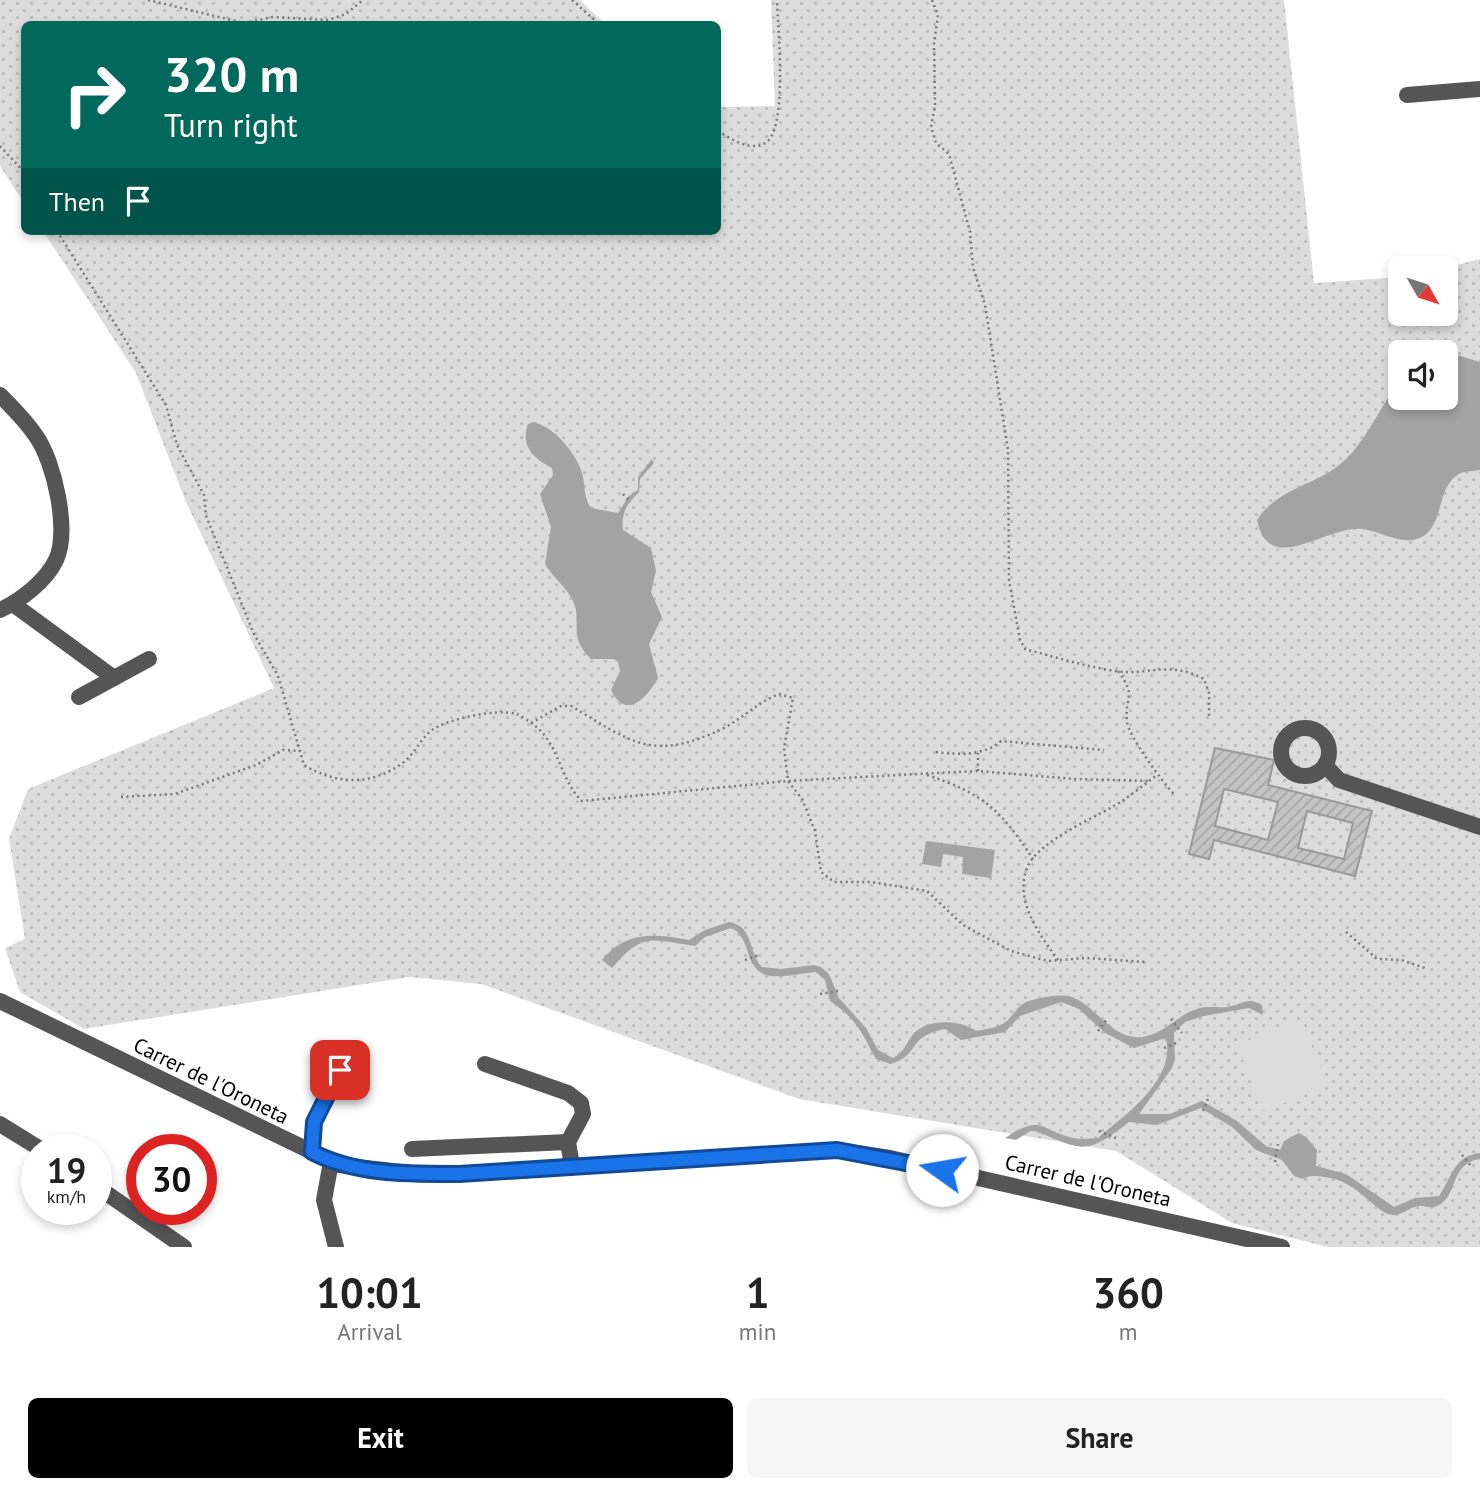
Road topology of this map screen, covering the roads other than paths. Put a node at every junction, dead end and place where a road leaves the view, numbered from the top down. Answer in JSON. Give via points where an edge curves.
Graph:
{"nodes":[{"id":1,"x":1480,"y":89,"type":"edge"},
{"id":2,"x":1407,"y":95,"type":"dead end"},
{"id":3,"x":0,"y":395,"type":"edge"},
{"id":4,"x":6,"y":607,"type":"edge"},
{"id":5,"x":149,"y":659,"type":"dead end"},
{"id":6,"x":114,"y":678,"type":"junction"},
{"id":7,"x":79,"y":697,"type":"dead end"},
{"id":8,"x":1325,"y":765,"type":"dead end"},
{"id":9,"x":1480,"y":827,"type":"edge"},
{"id":10,"x":0,"y":1001,"type":"edge"},
{"id":11,"x":485,"y":1065,"type":"dead end"},
{"id":12,"x":340,"y":1070,"type":"dead end"},
{"id":13,"x":0,"y":1124,"type":"edge"},
{"id":14,"x":21,"y":1137,"type":"edge"},
{"id":15,"x":568,"y":1142,"type":"junction"},
{"id":16,"x":412,"y":1149,"type":"dead end"},
{"id":17,"x":312,"y":1152,"type":"junction"},
{"id":18,"x":331,"y":1162,"type":"junction"},
{"id":19,"x":572,"y":1166,"type":"junction"},
{"id":20,"x":112,"y":1198,"type":"edge"},
{"id":21,"x":173,"y":1244,"type":"edge"},
{"id":22,"x":336,"y":1247,"type":"edge"},
{"id":23,"x":1282,"y":1247,"type":"edge"}],
"edges":[{"from":1,"to":2,"type":"street"},
{"from":3,"to":4,"type":"street","via":[[37,437],[51,466],[62,526],[56,560]]},
{"from":4,"to":6,"type":"street"},
{"from":5,"to":6,"type":"street"},
{"from":6,"to":7,"type":"street"},
{"from":8,"to":9,"type":"street","via":[[1339,780]]},
{"from":10,"to":17,"type":"street","name":"Carrer de l'Oroneta"},
{"from":11,"to":15,"type":"street","via":[[568,1093],[581,1103],[583,1114]]},
{"from":12,"to":17,"type":"street","via":[[314,1122]]},
{"from":13,"to":14,"type":"street"},
{"from":15,"to":16,"type":"street"},
{"from":15,"to":19,"type":"street"},
{"from":17,"to":18,"type":"street","name":"Carrer de l'Oroneta"},
{"from":18,"to":19,"type":"street","name":"Carrer de l'Oroneta","via":[[419,1174]]},
{"from":18,"to":22,"type":"street","via":[[324,1200]]},
{"from":19,"to":23,"type":"street","name":"Carrer de l'Oroneta","via":[[837,1150]]},
{"from":20,"to":21,"type":"street"}]}
